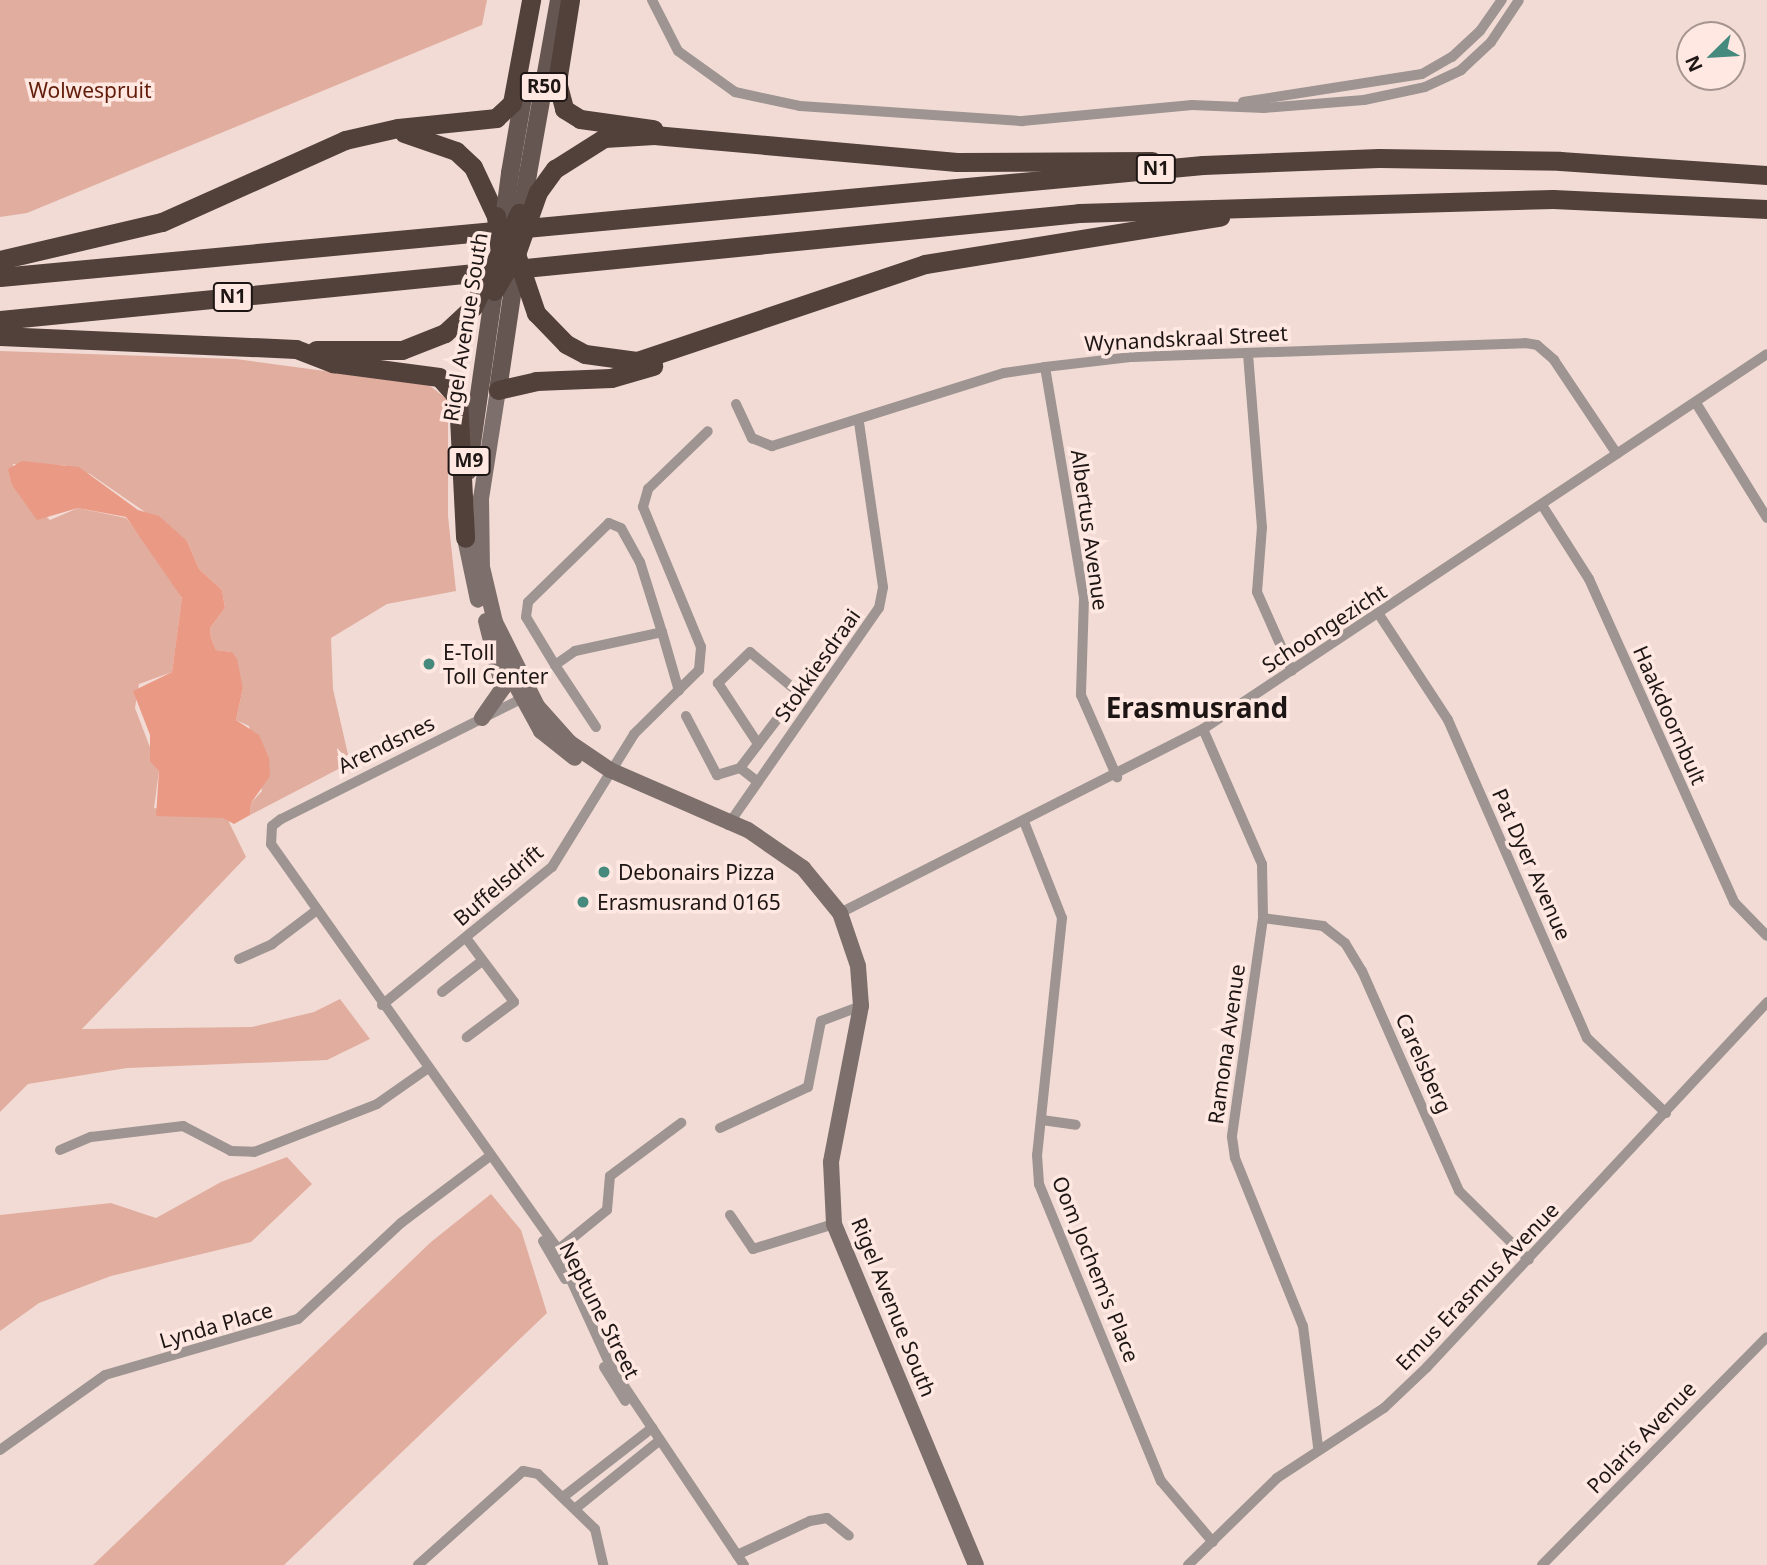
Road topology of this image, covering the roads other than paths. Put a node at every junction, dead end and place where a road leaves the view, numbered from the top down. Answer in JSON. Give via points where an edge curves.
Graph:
{"nodes":[{"id":1,"x":533,"y":0,"type":"edge"},
{"id":2,"x":559,"y":0,"type":"edge"},
{"id":3,"x":570,"y":0,"type":"edge"},
{"id":4,"x":652,"y":0,"type":"edge"},
{"id":5,"x":1502,"y":0,"type":"edge"},
{"id":6,"x":1519,"y":0,"type":"edge"},
{"id":7,"x":1237,"y":104,"type":"junction"},
{"id":8,"x":735,"y":145,"type":"junction"},
{"id":9,"x":306,"y":159,"type":"junction"},
{"id":10,"x":1203,"y":166,"type":"junction"},
{"id":11,"x":1767,"y":175,"type":"edge"},
{"id":12,"x":1315,"y":202,"type":"junction"},
{"id":13,"x":1767,"y":209,"type":"edge"},
{"id":14,"x":508,"y":211,"type":"junction"},
{"id":15,"x":0,"y":260,"type":"edge"},
{"id":16,"x":506,"y":271,"type":"junction"},
{"id":17,"x":0,"y":277,"type":"edge"},
{"id":18,"x":780,"y":313,"type":"junction"},
{"id":19,"x":0,"y":320,"type":"edge"},
{"id":20,"x":0,"y":336,"type":"edge"},
{"id":21,"x":296,"y":349,"type":"junction"},
{"id":22,"x":1248,"y":354,"type":"junction"},
{"id":23,"x":1767,"y":354,"type":"edge"},
{"id":24,"x":1045,"y":367,"type":"junction"},
{"id":25,"x":478,"y":386,"type":"joint"},
{"id":26,"x":498,"y":390,"type":"junction"},
{"id":27,"x":1696,"y":403,"type":"junction"},
{"id":28,"x":736,"y":404,"type":"dead end"},
{"id":29,"x":859,"y":423,"type":"junction"},
{"id":30,"x":708,"y":431,"type":"dead end"},
{"id":31,"x":1617,"y":454,"type":"junction"},
{"id":32,"x":1542,"y":505,"type":"junction"},
{"id":33,"x":1767,"y":518,"type":"edge"},
{"id":34,"x":465,"y":538,"type":"junction"},
{"id":35,"x":1380,"y":616,"type":"junction"},
{"id":36,"x":485,"y":619,"type":"junction"},
{"id":37,"x":662,"y":632,"type":"junction"},
{"id":38,"x":555,"y":665,"type":"junction"},
{"id":39,"x":1292,"y":671,"type":"junction"},
{"id":40,"x":679,"y":691,"type":"junction"},
{"id":41,"x":525,"y":697,"type":"junction"},
{"id":42,"x":686,"y":716,"type":"dead end"},
{"id":43,"x":482,"y":718,"type":"junction"},
{"id":44,"x":596,"y":727,"type":"dead end"},
{"id":45,"x":1203,"y":729,"type":"junction"},
{"id":46,"x":758,"y":744,"type":"junction"},
{"id":47,"x":740,"y":768,"type":"junction"},
{"id":48,"x":608,"y":773,"type":"junction"},
{"id":49,"x":1116,"y":777,"type":"junction"},
{"id":50,"x":758,"y":782,"type":"junction"},
{"id":51,"x":728,"y":824,"type":"junction"},
{"id":52,"x":1025,"y":824,"type":"junction"},
{"id":53,"x":270,"y":838,"type":"joint"},
{"id":54,"x":317,"y":910,"type":"junction"},
{"id":55,"x":840,"y":913,"type":"junction"},
{"id":56,"x":1263,"y":918,"type":"junction"},
{"id":57,"x":1767,"y":936,"type":"edge"},
{"id":58,"x":466,"y":938,"type":"junction"},
{"id":59,"x":239,"y":959,"type":"dead end"},
{"id":60,"x":482,"y":961,"type":"junction"},
{"id":61,"x":442,"y":992,"type":"dead end"},
{"id":62,"x":1767,"y":1002,"type":"edge"},
{"id":63,"x":382,"y":1005,"type":"junction"},
{"id":64,"x":861,"y":1006,"type":"junction"},
{"id":65,"x":467,"y":1037,"type":"dead end"},
{"id":66,"x":427,"y":1069,"type":"junction"},
{"id":67,"x":1666,"y":1113,"type":"junction"},
{"id":68,"x":1042,"y":1120,"type":"junction"},
{"id":69,"x":681,"y":1123,"type":"dead end"},
{"id":70,"x":1076,"y":1125,"type":"dead end"},
{"id":71,"x":720,"y":1128,"type":"dead end"},
{"id":72,"x":60,"y":1150,"type":"dead end"},
{"id":73,"x":489,"y":1157,"type":"junction"},
{"id":74,"x":730,"y":1215,"type":"dead end"},
{"id":75,"x":834,"y":1224,"type":"junction"},
{"id":76,"x":555,"y":1252,"type":"junction"},
{"id":77,"x":1529,"y":1260,"type":"junction"},
{"id":78,"x":1767,"y":1337,"type":"edge"},
{"id":79,"x":650,"y":1430,"type":"junction"},
{"id":80,"x":657,"y":1442,"type":"junction"},
{"id":81,"x":1318,"y":1447,"type":"junction"},
{"id":82,"x":0,"y":1450,"type":"edge"},
{"id":83,"x":563,"y":1497,"type":"junction"},
{"id":84,"x":576,"y":1508,"type":"junction"},
{"id":85,"x":849,"y":1536,"type":"dead end"},
{"id":86,"x":1213,"y":1542,"type":"junction"},
{"id":87,"x":740,"y":1560,"type":"edge"},
{"id":88,"x":418,"y":1565,"type":"edge"},
{"id":89,"x":603,"y":1565,"type":"edge"},
{"id":90,"x":976,"y":1565,"type":"edge"},
{"id":91,"x":1188,"y":1565,"type":"edge"},
{"id":92,"x":1542,"y":1565,"type":"edge"}],
"edges":[{"from":1,"to":9,"type":"highway","via":[[512,103],[503,114],[474,123],[373,132]]},
{"from":1,"to":14,"type":"main road","name":"Rigel Avenue South","number":"R50","bridge":true},
{"from":2,"to":14,"type":"main road","name":"Rigel Avenue South","number":"R50","bridge":true,"via":[[528,174]]},
{"from":3,"to":8,"type":"highway","via":[[557,82],[557,97],[569,114]]},
{"from":4,"to":7,"type":"street","via":[[665,34],[696,68],[717,83],[759,100],[1022,121]]},
{"from":5,"to":7,"type":"street","via":[[1452,57],[1422,74]]},
{"from":6,"to":7,"type":"street","via":[[1505,26],[1461,70],[1425,87],[1364,100],[1264,108]]},
{"from":8,"to":10,"type":"highway","via":[[957,162],[1117,158]]},
{"from":8,"to":16,"type":"highway","bridge":true,"via":[[654,135],[604,138],[555,169],[535,199]]},
{"from":9,"to":14,"type":"highway","via":[[389,135],[421,136],[456,151]]},
{"from":9,"to":15,"type":"highway","via":[[162,222]]},
{"from":10,"to":11,"type":"highway","number":"N1","via":[[1393,158],[1560,161]]},
{"from":10,"to":17,"type":"highway","number":"N1"},
{"from":12,"to":13,"type":"highway","number":"N1","via":[[1553,199]]},
{"from":12,"to":18,"type":"highway","via":[[961,256]]},
{"from":12,"to":19,"type":"highway","number":"N1","via":[[1079,213]]},
{"from":14,"to":16,"type":"highway","bridge":true},
{"from":14,"to":16,"type":"main road","name":"Rigel Avenue South","number":"R50","bridge":true},
{"from":14,"to":16,"type":"highway","bridge":true},
{"from":16,"to":18,"type":"highway","bridge":true,"via":[[566,344],[619,362],[670,352]]},
{"from":16,"to":21,"type":"highway","bridge":true,"via":[[445,333],[402,350]]},
{"from":16,"to":25,"type":"main road","name":"Rigel Avenue South","number":"R50","via":[[489,323]]},
{"from":16,"to":26,"type":"main road","name":"Rigel Avenue South","number":"R50","via":[[506,331]]},
{"from":18,"to":26,"type":"highway","via":[[635,374],[536,381]]},
{"from":20,"to":21,"type":"highway"},
{"from":21,"to":34,"type":"highway","via":[[311,359],[429,374],[451,385],[461,412]]},
{"from":22,"to":24,"type":"street","name":"Wynandskraal Street","via":[[1132,357]]},
{"from":22,"to":31,"type":"street","name":"Wynandskraal Street","via":[[1406,344],[1537,345],[1566,375]]},
{"from":22,"to":39,"type":"street","via":[[1262,527],[1257,593]]},
{"from":23,"to":27,"type":"street","name":"Schoongezicht"},
{"from":24,"to":29,"type":"street","name":"Wynandskraal Street","via":[[1004,373]]},
{"from":24,"to":49,"type":"street","name":"Albertus Avenue","via":[[1084,598],[1081,695]]},
{"from":25,"to":34,"type":"main road","name":"Rigel Avenue South","number":"M9"},
{"from":26,"to":41,"type":"main road","name":"Rigel Avenue South","number":"M9","via":[[481,498],[482,567],[495,622]]},
{"from":27,"to":31,"type":"street","name":"Schoongezicht"},
{"from":27,"to":33,"type":"street"},
{"from":28,"to":29,"type":"street","name":"Wynandskraal Street","via":[[749,433],[765,446]]},
{"from":29,"to":50,"type":"street","name":"Stokkiesdraai","via":[[881,599],[865,632]]},
{"from":30,"to":40,"type":"street","name":"Buffelsdrift","via":[[648,489],[643,507],[702,654],[699,670]]},
{"from":31,"to":32,"type":"street","name":"Schoongezicht"},
{"from":32,"to":35,"type":"street","name":"Schoongezicht"},
{"from":32,"to":57,"type":"street","name":"Haakdoornbult","via":[[1589,579],[1734,902]]},
{"from":34,"to":36,"type":"main road","name":"Rigel Avenue South","number":"M9"},
{"from":35,"to":39,"type":"street","name":"Schoongezicht"},
{"from":35,"to":67,"type":"street","name":"Pat Dyer Avenue","via":[[1448,720],[1587,1038]]},
{"from":36,"to":41,"type":"main road","name":"Rigel Avenue South","number":"M9"},
{"from":36,"to":43,"type":"main road","via":[[503,688]]},
{"from":37,"to":38,"type":"street","via":[[575,651]]},
{"from":37,"to":38,"type":"street","via":[[640,562],[621,528],[609,523],[528,602],[526,617]]},
{"from":37,"to":40,"type":"street"},
{"from":38,"to":44,"type":"street"},
{"from":39,"to":45,"type":"street","name":"Schoongezicht"},
{"from":40,"to":48,"type":"street","name":"Buffelsdrift","via":[[634,734]]},
{"from":41,"to":43,"type":"street","name":"Arendsnes"},
{"from":41,"to":48,"type":"main road","name":"Rigel Avenue South","number":"M9","via":[[548,737]]},
{"from":42,"to":47,"type":"street","via":[[717,775]]},
{"from":43,"to":53,"type":"street","name":"Arendsnes","via":[[281,819],[272,826]]},
{"from":45,"to":49,"type":"street","name":"Schoongezicht"},
{"from":45,"to":56,"type":"street","name":"Ramona Avenue","via":[[1259,848]]},
{"from":46,"to":46,"type":"street","via":[[799,692],[750,652],[718,683]]},
{"from":46,"to":47,"type":"street"},
{"from":47,"to":50,"type":"street"},
{"from":48,"to":51,"type":"main road","name":"Rigel Avenue South","number":"M9"},
{"from":48,"to":58,"type":"street","name":"Buffelsdrift","via":[[552,867]]},
{"from":49,"to":52,"type":"street","name":"Schoongezicht"},
{"from":50,"to":51,"type":"street","name":"Stokkiesdraai"},
{"from":51,"to":55,"type":"main road","name":"Rigel Avenue South","number":"M9","via":[[803,868]]},
{"from":52,"to":55,"type":"street","name":"Schoongezicht"},
{"from":52,"to":68,"type":"street","name":"Oom Jochem's Place","via":[[1062,918]]},
{"from":53,"to":54,"type":"street","name":"Neptune Street"},
{"from":54,"to":59,"type":"street","via":[[272,944]]},
{"from":54,"to":63,"type":"street","name":"Neptune Street"},
{"from":55,"to":64,"type":"main road","name":"Rigel Avenue South","number":"M9","via":[[858,967]]},
{"from":56,"to":77,"type":"street","name":"Carelsberg","via":[[1323,926],[1345,943],[1362,971],[1459,1191]]},
{"from":56,"to":81,"type":"street","name":"Ramona Avenue","via":[[1232,1137],[1235,1158],[1303,1326]]},
{"from":58,"to":60,"type":"street"},
{"from":58,"to":63,"type":"street","name":"Buffelsdrift"},
{"from":60,"to":61,"type":"street"},
{"from":60,"to":65,"type":"street","via":[[514,1002]]},
{"from":62,"to":67,"type":"street","name":"Emus Erasmus Avenue"},
{"from":63,"to":66,"type":"street","name":"Neptune Street"},
{"from":64,"to":71,"type":"street","via":[[821,1021],[808,1087]]},
{"from":64,"to":75,"type":"main road","name":"Rigel Avenue South","number":"M9","via":[[831,1162]]},
{"from":66,"to":72,"type":"street","via":[[377,1104],[254,1152],[230,1151],[183,1126],[91,1137]]},
{"from":66,"to":73,"type":"street","name":"Neptune Street"},
{"from":67,"to":77,"type":"street","name":"Emus Erasmus Avenue"},
{"from":68,"to":70,"type":"street"},
{"from":68,"to":86,"type":"street","name":"Oom Jochem's Place","via":[[1037,1173],[1047,1207],[1165,1490]]},
{"from":69,"to":76,"type":"street","via":[[610,1176],[607,1210]]},
{"from":73,"to":76,"type":"street","name":"Neptune Street"},
{"from":73,"to":82,"type":"street","name":"Lynda Place","via":[[401,1223],[298,1319],[105,1375]]},
{"from":74,"to":75,"type":"street","via":[[753,1249]]},
{"from":75,"to":90,"type":"main road","name":"Rigel Avenue South","number":"M9"},
{"from":76,"to":79,"type":"street","name":"Neptune Street","via":[[603,1357]]},
{"from":77,"to":81,"type":"street","name":"Emus Erasmus Avenue","via":[[1384,1408]]},
{"from":78,"to":92,"type":"street","name":"Polaris Avenue"},
{"from":79,"to":80,"type":"street","name":"Neptune Street"},
{"from":79,"to":83,"type":"street"},
{"from":80,"to":84,"type":"street"},
{"from":80,"to":87,"type":"street","name":"Neptune Street"},
{"from":81,"to":86,"type":"street","name":"Emus Erasmus Avenue"},
{"from":83,"to":84,"type":"street"},
{"from":83,"to":88,"type":"street","via":[[538,1474],[517,1473]]},
{"from":84,"to":89,"type":"street","via":[[600,1538]]},
{"from":85,"to":87,"type":"street","via":[[827,1518]]},
{"from":86,"to":91,"type":"street","name":"Emus Erasmus Avenue"}]}
